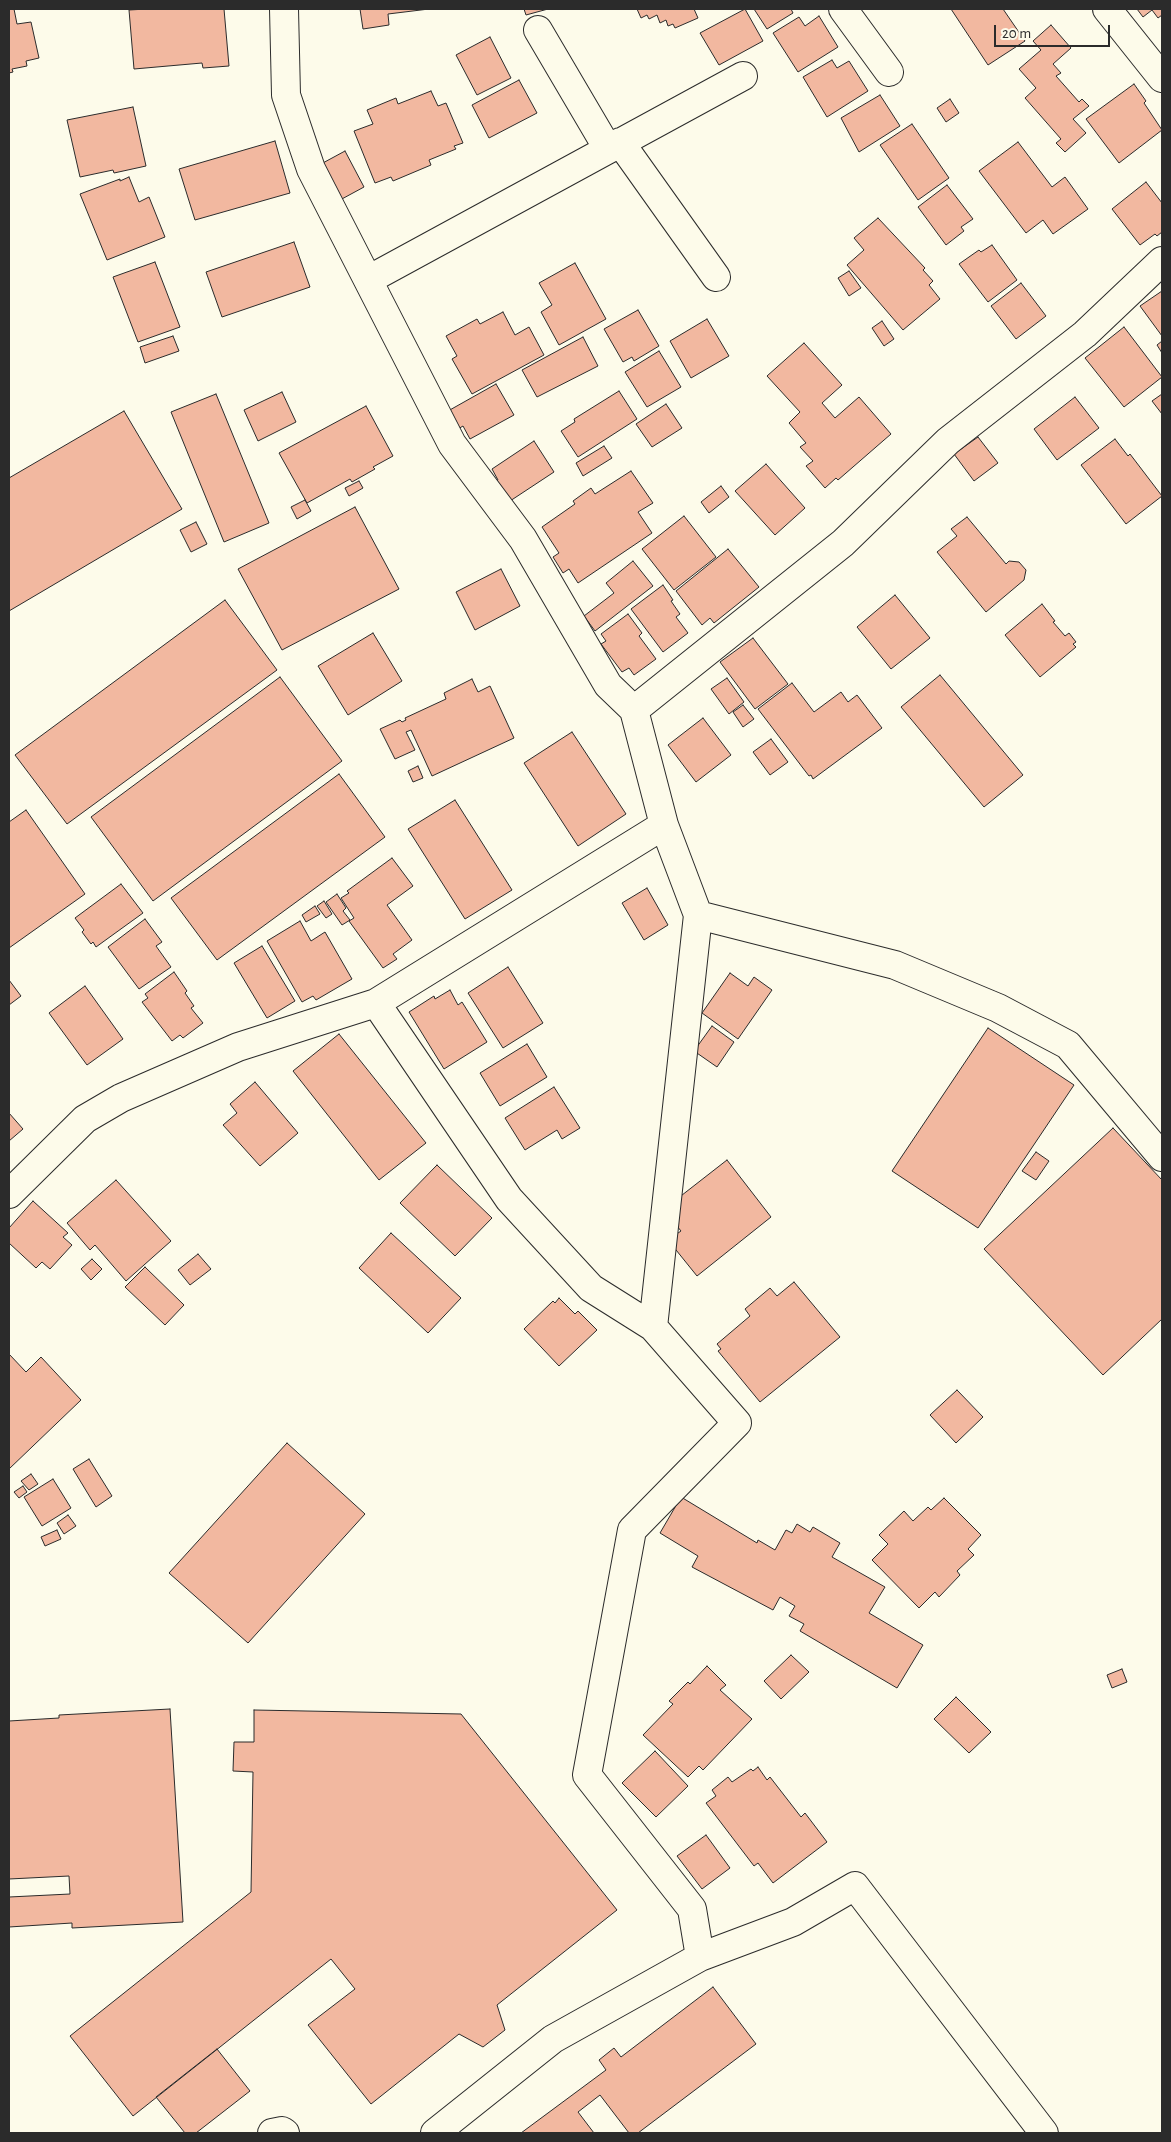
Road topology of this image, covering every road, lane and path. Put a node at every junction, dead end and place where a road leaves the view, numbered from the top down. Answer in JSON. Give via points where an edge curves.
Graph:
{"nodes":[{"id":1,"x":284,"y":9,"type":"edge"},
{"id":2,"x":843,"y":9,"type":"edge"},
{"id":3,"x":1107,"y":9,"type":"edge"},
{"id":4,"x":538,"y":30,"type":"dead end"},
{"id":5,"x":890,"y":72,"type":"dead end"},
{"id":6,"x":743,"y":76,"type":"dead end"},
{"id":7,"x":1162,"y":78,"type":"edge"},
{"id":8,"x":614,"y":146,"type":"junction"},
{"id":9,"x":1162,"y":261,"type":"edge"},
{"id":10,"x":716,"y":277,"type":"dead end"},
{"id":11,"x":368,"y":280,"type":"junction"},
{"id":12,"x":634,"y":710,"type":"junction"},
{"id":13,"x":664,"y":825,"type":"junction"},
{"id":14,"x":698,"y":915,"type":"junction"},
{"id":15,"x":376,"y":1003,"type":"junction"},
{"id":16,"x":1162,"y":1157,"type":"edge"},
{"id":17,"x":9,"y":1194,"type":"edge"},
{"id":18,"x":653,"y":1327,"type":"junction"},
{"id":19,"x":700,"y":1958,"type":"junction"},
{"id":20,"x":272,"y":2133,"type":"edge"},
{"id":21,"x":285,"y":2133,"type":"edge"},
{"id":22,"x":435,"y":2133,"type":"edge"},
{"id":23,"x":1044,"y":2133,"type":"edge"}],
"edges":[{"from":1,"to":11,"type":"street","via":[[286,95],[311,169]]},
{"from":2,"to":5,"type":"street"},
{"from":3,"to":7,"type":"street"},
{"from":4,"to":8,"type":"street"},
{"from":6,"to":8,"type":"street"},
{"from":8,"to":10,"type":"street"},
{"from":8,"to":11,"type":"street"},
{"from":9,"to":12,"type":"street","via":[[1085,334],[948,441],[843,543]]},
{"from":11,"to":12,"type":"street","via":[[452,444],[523,539],[608,685]]},
{"from":12,"to":13,"type":"street"},
{"from":13,"to":14,"type":"street"},
{"from":13,"to":15,"type":"street"},
{"from":14,"to":16,"type":"street","via":[[895,964],[998,1008],[1068,1045]]},
{"from":14,"to":18,"type":"street"},
{"from":15,"to":17,"type":"street","via":[[238,1047],[121,1098],[85,1119]]},
{"from":15,"to":18,"type":"street","via":[[509,1198],[591,1288]]},
{"from":18,"to":19,"type":"street","via":[[737,1423],[632,1530],[587,1775],[692,1909]]},
{"from":19,"to":22,"type":"street","via":[[553,2039]]},
{"from":19,"to":23,"type":"street","via":[[793,1922],[855,1886]]},
{"from":20,"to":21,"type":"street"}]}
